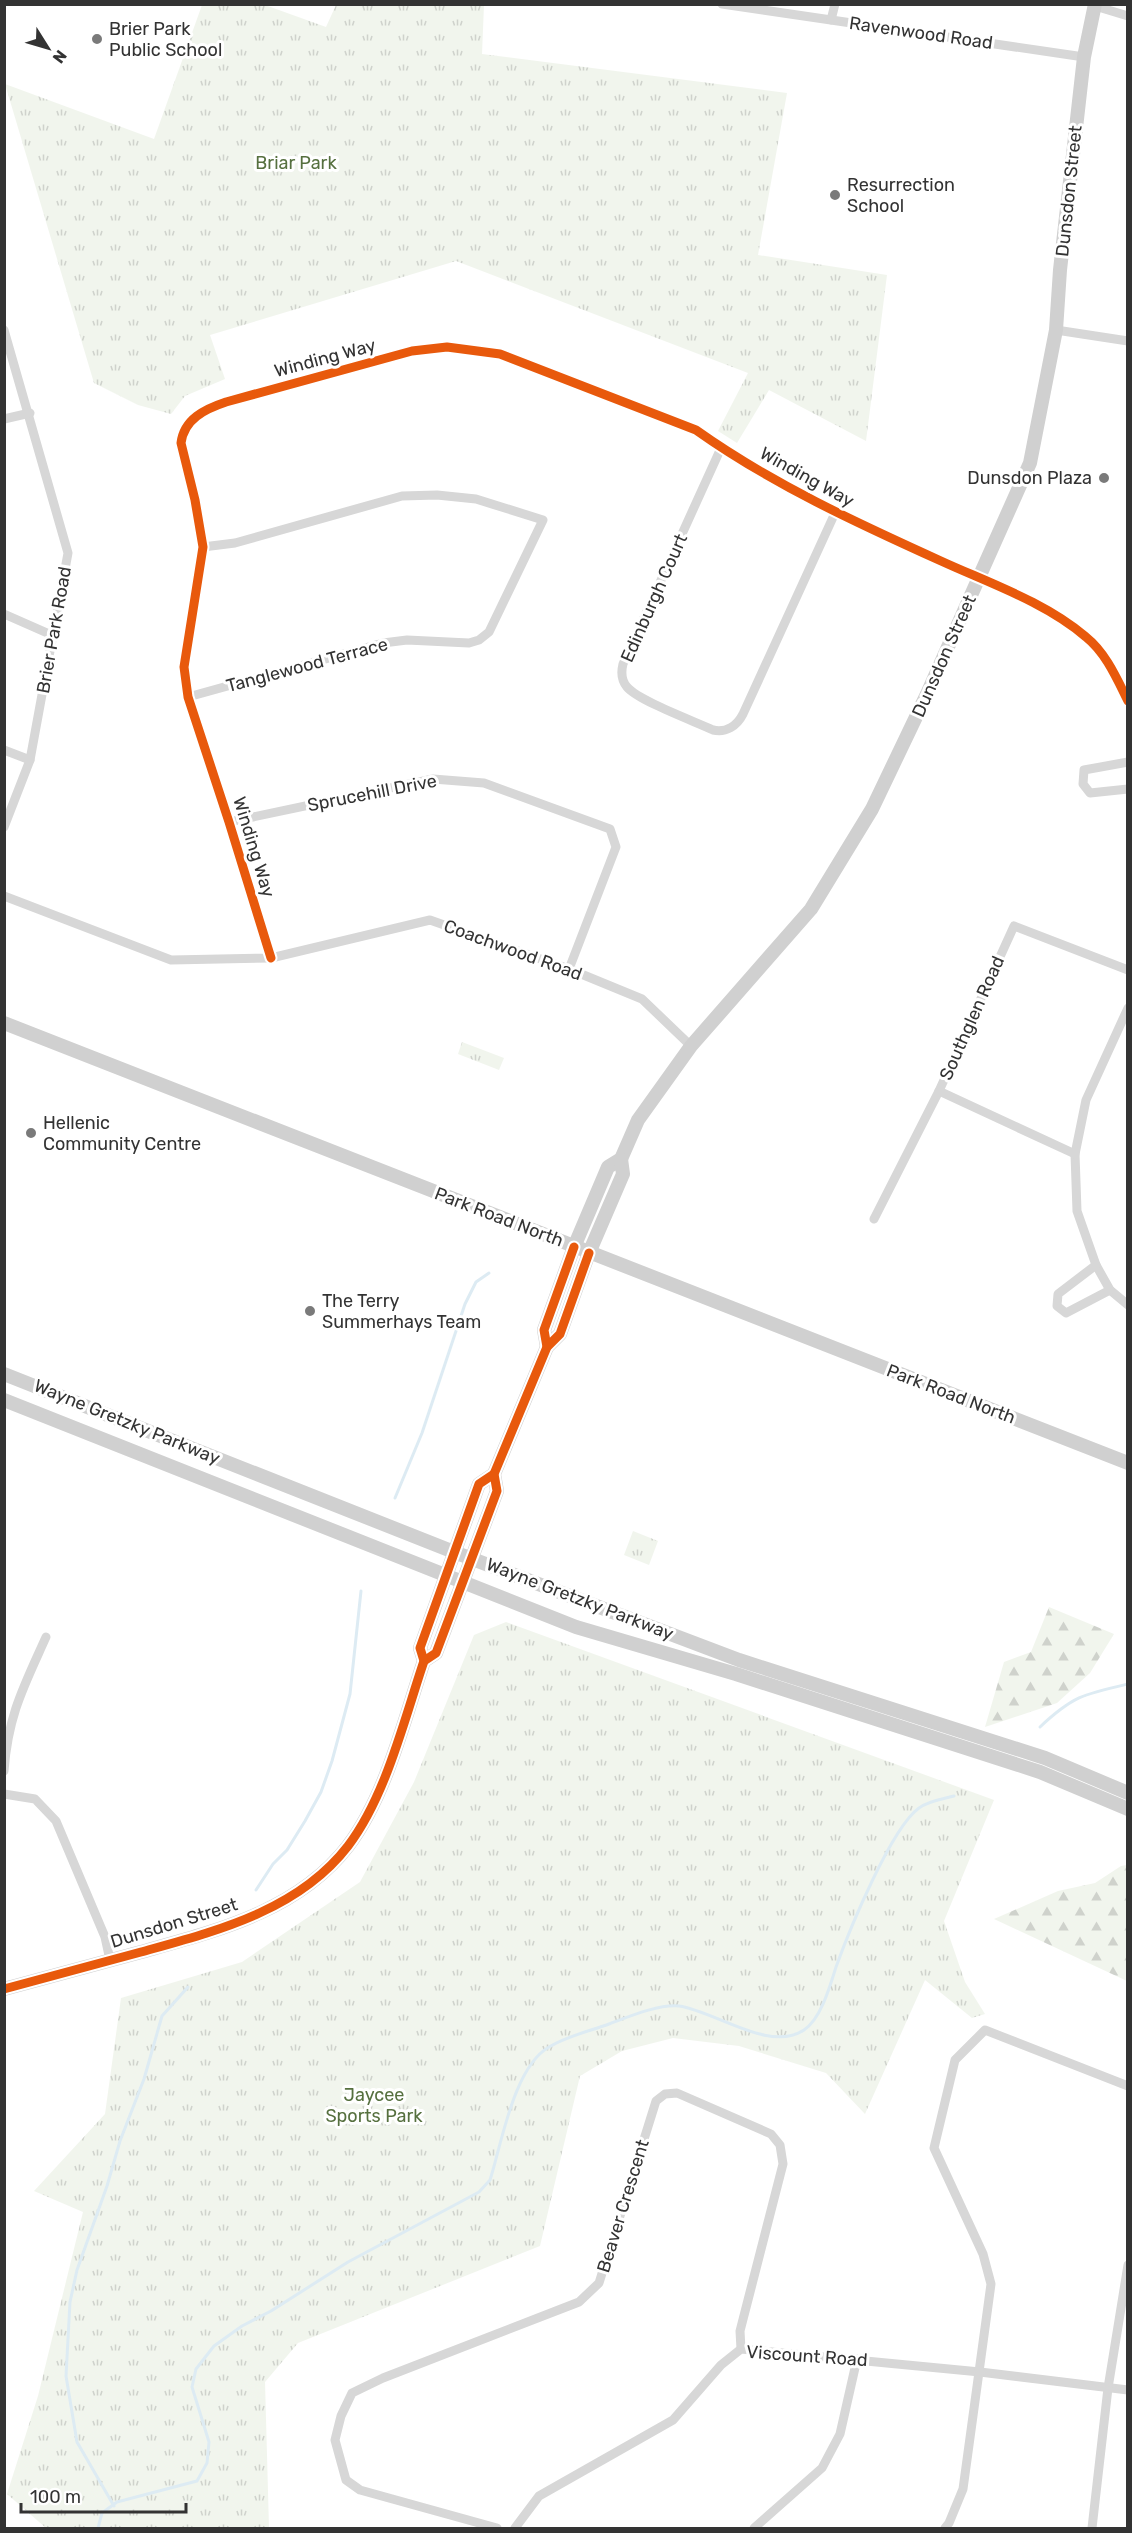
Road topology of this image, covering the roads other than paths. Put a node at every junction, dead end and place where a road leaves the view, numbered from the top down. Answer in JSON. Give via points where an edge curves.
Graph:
{"nodes":[{"id":1,"x":722,"y":4,"type":"edge"},
{"id":2,"x":835,"y":4,"type":"edge"},
{"id":3,"x":1095,"y":5,"type":"edge"},
{"id":4,"x":1128,"y":16,"type":"edge"},
{"id":5,"x":831,"y":20,"type":"junction"},
{"id":6,"x":1084,"y":57,"type":"junction"},
{"id":7,"x":4,"y":330,"type":"edge"},
{"id":8,"x":1056,"y":330,"type":"junction"},
{"id":9,"x":1128,"y":340,"type":"edge"},
{"id":10,"x":30,"y":413,"type":"junction"},
{"id":11,"x":4,"y":419,"type":"edge"},
{"id":12,"x":721,"y":448,"type":"junction"},
{"id":13,"x":835,"y":513,"type":"junction"},
{"id":14,"x":202,"y":547,"type":"junction"},
{"id":15,"x":979,"y":578,"type":"junction"},
{"id":16,"x":4,"y":614,"type":"edge"},
{"id":17,"x":54,"y":636,"type":"junction"},
{"id":18,"x":188,"y":697,"type":"junction"},
{"id":19,"x":1128,"y":702,"type":"edge"},
{"id":20,"x":4,"y":750,"type":"edge"},
{"id":21,"x":30,"y":760,"type":"junction"},
{"id":22,"x":1128,"y":762,"type":"edge"},
{"id":23,"x":1128,"y":789,"type":"edge"},
{"id":24,"x":229,"y":822,"type":"junction"},
{"id":25,"x":4,"y":827,"type":"edge"},
{"id":26,"x":4,"y":896,"type":"edge"},
{"id":27,"x":271,"y":958,"type":"junction"},
{"id":28,"x":568,"y":969,"type":"junction"},
{"id":29,"x":1128,"y":970,"type":"edge"},
{"id":30,"x":1128,"y":1008,"type":"edge"},
{"id":31,"x":4,"y":1023,"type":"edge"},
{"id":32,"x":691,"y":1046,"type":"junction"},
{"id":33,"x":939,"y":1091,"type":"junction"},
{"id":34,"x":1075,"y":1154,"type":"junction"},
{"id":35,"x":621,"y":1159,"type":"junction"},
{"id":36,"x":874,"y":1219,"type":"dead end"},
{"id":37,"x":574,"y":1247,"type":"junction"},
{"id":38,"x":589,"y":1253,"type":"junction"},
{"id":39,"x":1096,"y":1265,"type":"junction"},
{"id":40,"x":1110,"y":1290,"type":"junction"},
{"id":41,"x":1128,"y":1305,"type":"edge"},
{"id":42,"x":547,"y":1347,"type":"junction"},
{"id":43,"x":4,"y":1374,"type":"edge"},
{"id":44,"x":4,"y":1400,"type":"edge"},
{"id":45,"x":1128,"y":1463,"type":"edge"},
{"id":46,"x":494,"y":1474,"type":"junction"},
{"id":47,"x":454,"y":1552,"type":"junction"},
{"id":48,"x":472,"y":1558,"type":"junction"},
{"id":49,"x":446,"y":1574,"type":"junction"},
{"id":50,"x":464,"y":1581,"type":"junction"},
{"id":51,"x":46,"y":1637,"type":"dead end"},
{"id":52,"x":424,"y":1661,"type":"junction"},
{"id":53,"x":4,"y":1770,"type":"edge"},
{"id":54,"x":1128,"y":1793,"type":"edge"},
{"id":55,"x":4,"y":1794,"type":"edge"},
{"id":56,"x":1128,"y":1809,"type":"edge"},
{"id":57,"x":110,"y":1960,"type":"junction"},
{"id":58,"x":4,"y":1989,"type":"edge"},
{"id":59,"x":1128,"y":2086,"type":"edge"},
{"id":60,"x":1128,"y":2265,"type":"edge"},
{"id":61,"x":741,"y":2349,"type":"junction"},
{"id":62,"x":857,"y":2359,"type":"junction"},
{"id":63,"x":980,"y":2372,"type":"junction"},
{"id":64,"x":1108,"y":2388,"type":"junction"},
{"id":65,"x":1128,"y":2390,"type":"edge"},
{"id":66,"x":497,"y":2529,"type":"edge"},
{"id":67,"x":514,"y":2529,"type":"edge"},
{"id":68,"x":754,"y":2529,"type":"edge"},
{"id":69,"x":945,"y":2529,"type":"edge"},
{"id":70,"x":1092,"y":2529,"type":"edge"}],
"edges":[{"from":1,"to":5,"type":"street","name":"Ravenwood Road"},
{"from":2,"to":5,"type":"street"},
{"from":3,"to":4,"type":"street"},
{"from":3,"to":6,"type":"main road","name":"Dunsdon Street"},
{"from":5,"to":6,"type":"street","name":"Ravenwood Road"},
{"from":6,"to":8,"type":"main road","name":"Dunsdon Street"},
{"from":7,"to":10,"type":"street","name":"Brier Park Road"},
{"from":8,"to":9,"type":"street"},
{"from":8,"to":15,"type":"main road","name":"Dunsdon Street","via":[[1030,463]]},
{"from":10,"to":11,"type":"street"},
{"from":10,"to":17,"type":"street","name":"Brier Park Road","via":[[68,553]]},
{"from":12,"to":13,"type":"street","name":"Winding Way"},
{"from":12,"to":13,"type":"street","name":"Edinburgh Court","via":[[623,664],[624,682],[635,694],[713,730],[735,725]]},
{"from":12,"to":14,"type":"street","name":"Winding Way","via":[[696,430],[500,354],[447,347],[412,351],[226,402],[193,419],[181,443]]},
{"from":13,"to":15,"type":"street","name":"Winding Way"},
{"from":14,"to":18,"type":"street","name":"Winding Way","via":[[184,667]]},
{"from":14,"to":18,"type":"street","name":"Tanglewood Terrace","via":[[235,543],[402,496],[476,499],[543,520],[489,632],[479,640],[383,643]]},
{"from":15,"to":19,"type":"street","name":"Winding Way","via":[[1051,612],[1088,638],[1113,672]]},
{"from":15,"to":32,"type":"main road","name":"Dunsdon Street","via":[[872,809],[817,899]]},
{"from":16,"to":17,"type":"street"},
{"from":17,"to":21,"type":"street","name":"Brier Park Road"},
{"from":18,"to":24,"type":"street","name":"Winding Way"},
{"from":20,"to":21,"type":"street"},
{"from":21,"to":25,"type":"street","name":"Brier Park Road"},
{"from":22,"to":23,"type":"street","via":[[1084,770],[1083,784],[1090,793]]},
{"from":24,"to":27,"type":"street","name":"Winding Way"},
{"from":24,"to":28,"type":"street","name":"Sprucehill Drive","via":[[433,779],[484,783],[610,830],[616,847]]},
{"from":26,"to":27,"type":"street","name":"Coachwood Road","via":[[171,960]]},
{"from":27,"to":28,"type":"street","name":"Coachwood Road","via":[[430,920]]},
{"from":28,"to":32,"type":"street","name":"Coachwood Road","via":[[642,999]]},
{"from":29,"to":33,"type":"street","name":"Southglen Road","via":[[1014,926]]},
{"from":30,"to":34,"type":"street","via":[[1086,1100]]},
{"from":31,"to":37,"type":"main road","name":"Park Road North"},
{"from":32,"to":35,"type":"main road","name":"Dunsdon Street","via":[[638,1120]]},
{"from":33,"to":34,"type":"street"},
{"from":33,"to":36,"type":"street","name":"Southglen Road"},
{"from":34,"to":39,"type":"street","via":[[1077,1211]]},
{"from":35,"to":37,"type":"main road","name":"Dunsdon Street","via":[[608,1167]]},
{"from":35,"to":38,"type":"main road","name":"Dunsdon Street","via":[[623,1174]]},
{"from":37,"to":38,"type":"main road","name":"Park Road North"},
{"from":37,"to":42,"type":"main road","name":"Dunsdon Street","via":[[544,1330]]},
{"from":38,"to":42,"type":"main road","name":"Dunsdon Street","via":[[560,1334]]},
{"from":38,"to":45,"type":"main road","name":"Park Road North"},
{"from":39,"to":40,"type":"street"},
{"from":39,"to":40,"type":"street","via":[[1058,1294],[1057,1306],[1066,1312]]},
{"from":40,"to":41,"type":"street"},
{"from":42,"to":46,"type":"main road","name":"Dunsdon Street"},
{"from":43,"to":47,"type":"main road","name":"Wayne Gretzky Parkway"},
{"from":44,"to":49,"type":"main road","name":"Wayne Gretzky Parkway"},
{"from":46,"to":47,"type":"main road","name":"Dunsdon Street","via":[[479,1484]]},
{"from":46,"to":48,"type":"main road","name":"Dunsdon Street","via":[[497,1491]]},
{"from":47,"to":48,"type":"main road","name":"Wayne Gretzky Parkway"},
{"from":47,"to":49,"type":"main road","name":"Dunsdon Street"},
{"from":48,"to":50,"type":"main road","name":"Dunsdon Street"},
{"from":48,"to":54,"type":"main road","name":"Wayne Gretzky Parkway","via":[[739,1660],[1045,1758]]},
{"from":49,"to":50,"type":"main road","name":"Wayne Gretzky Parkway"},
{"from":49,"to":52,"type":"main road","name":"Dunsdon Street","via":[[420,1648]]},
{"from":50,"to":52,"type":"main road","name":"Dunsdon Street","via":[[436,1653]]},
{"from":50,"to":56,"type":"main road","name":"Wayne Gretzky Parkway","via":[[576,1627],[1040,1772]]},
{"from":51,"to":53,"type":"street","via":[[15,1705]]},
{"from":52,"to":57,"type":"main road","name":"Dunsdon Street","via":[[370,1810],[349,1845],[323,1875],[231,1926]]},
{"from":55,"to":57,"type":"street","via":[[35,1799],[56,1821],[105,1937]]},
{"from":57,"to":58,"type":"main road","name":"Dunsdon Street"},
{"from":59,"to":63,"type":"street","via":[[985,2030],[955,2061],[934,2148],[983,2254],[991,2284]]},
{"from":60,"to":64,"type":"street"},
{"from":61,"to":62,"type":"street","name":"Viscount Road"},
{"from":61,"to":66,"type":"street","name":"Beaver Crescent","via":[[740,2331],[783,2164],[780,2145],[771,2134],[677,2093],[665,2094],[656,2102],[599,2283],[579,2302],[352,2393],[340,2416],[335,2440],[346,2480],[360,2490]]},
{"from":61,"to":67,"type":"street","name":"Viscount Road","via":[[721,2365],[673,2420],[539,2496]]},
{"from":62,"to":63,"type":"street","name":"Viscount Road"},
{"from":62,"to":68,"type":"street","via":[[840,2434],[822,2468]]},
{"from":63,"to":64,"type":"street","name":"Viscount Road"},
{"from":63,"to":69,"type":"street","via":[[963,2489]]},
{"from":64,"to":65,"type":"street","name":"Viscount Road"},
{"from":64,"to":70,"type":"street"}]}
